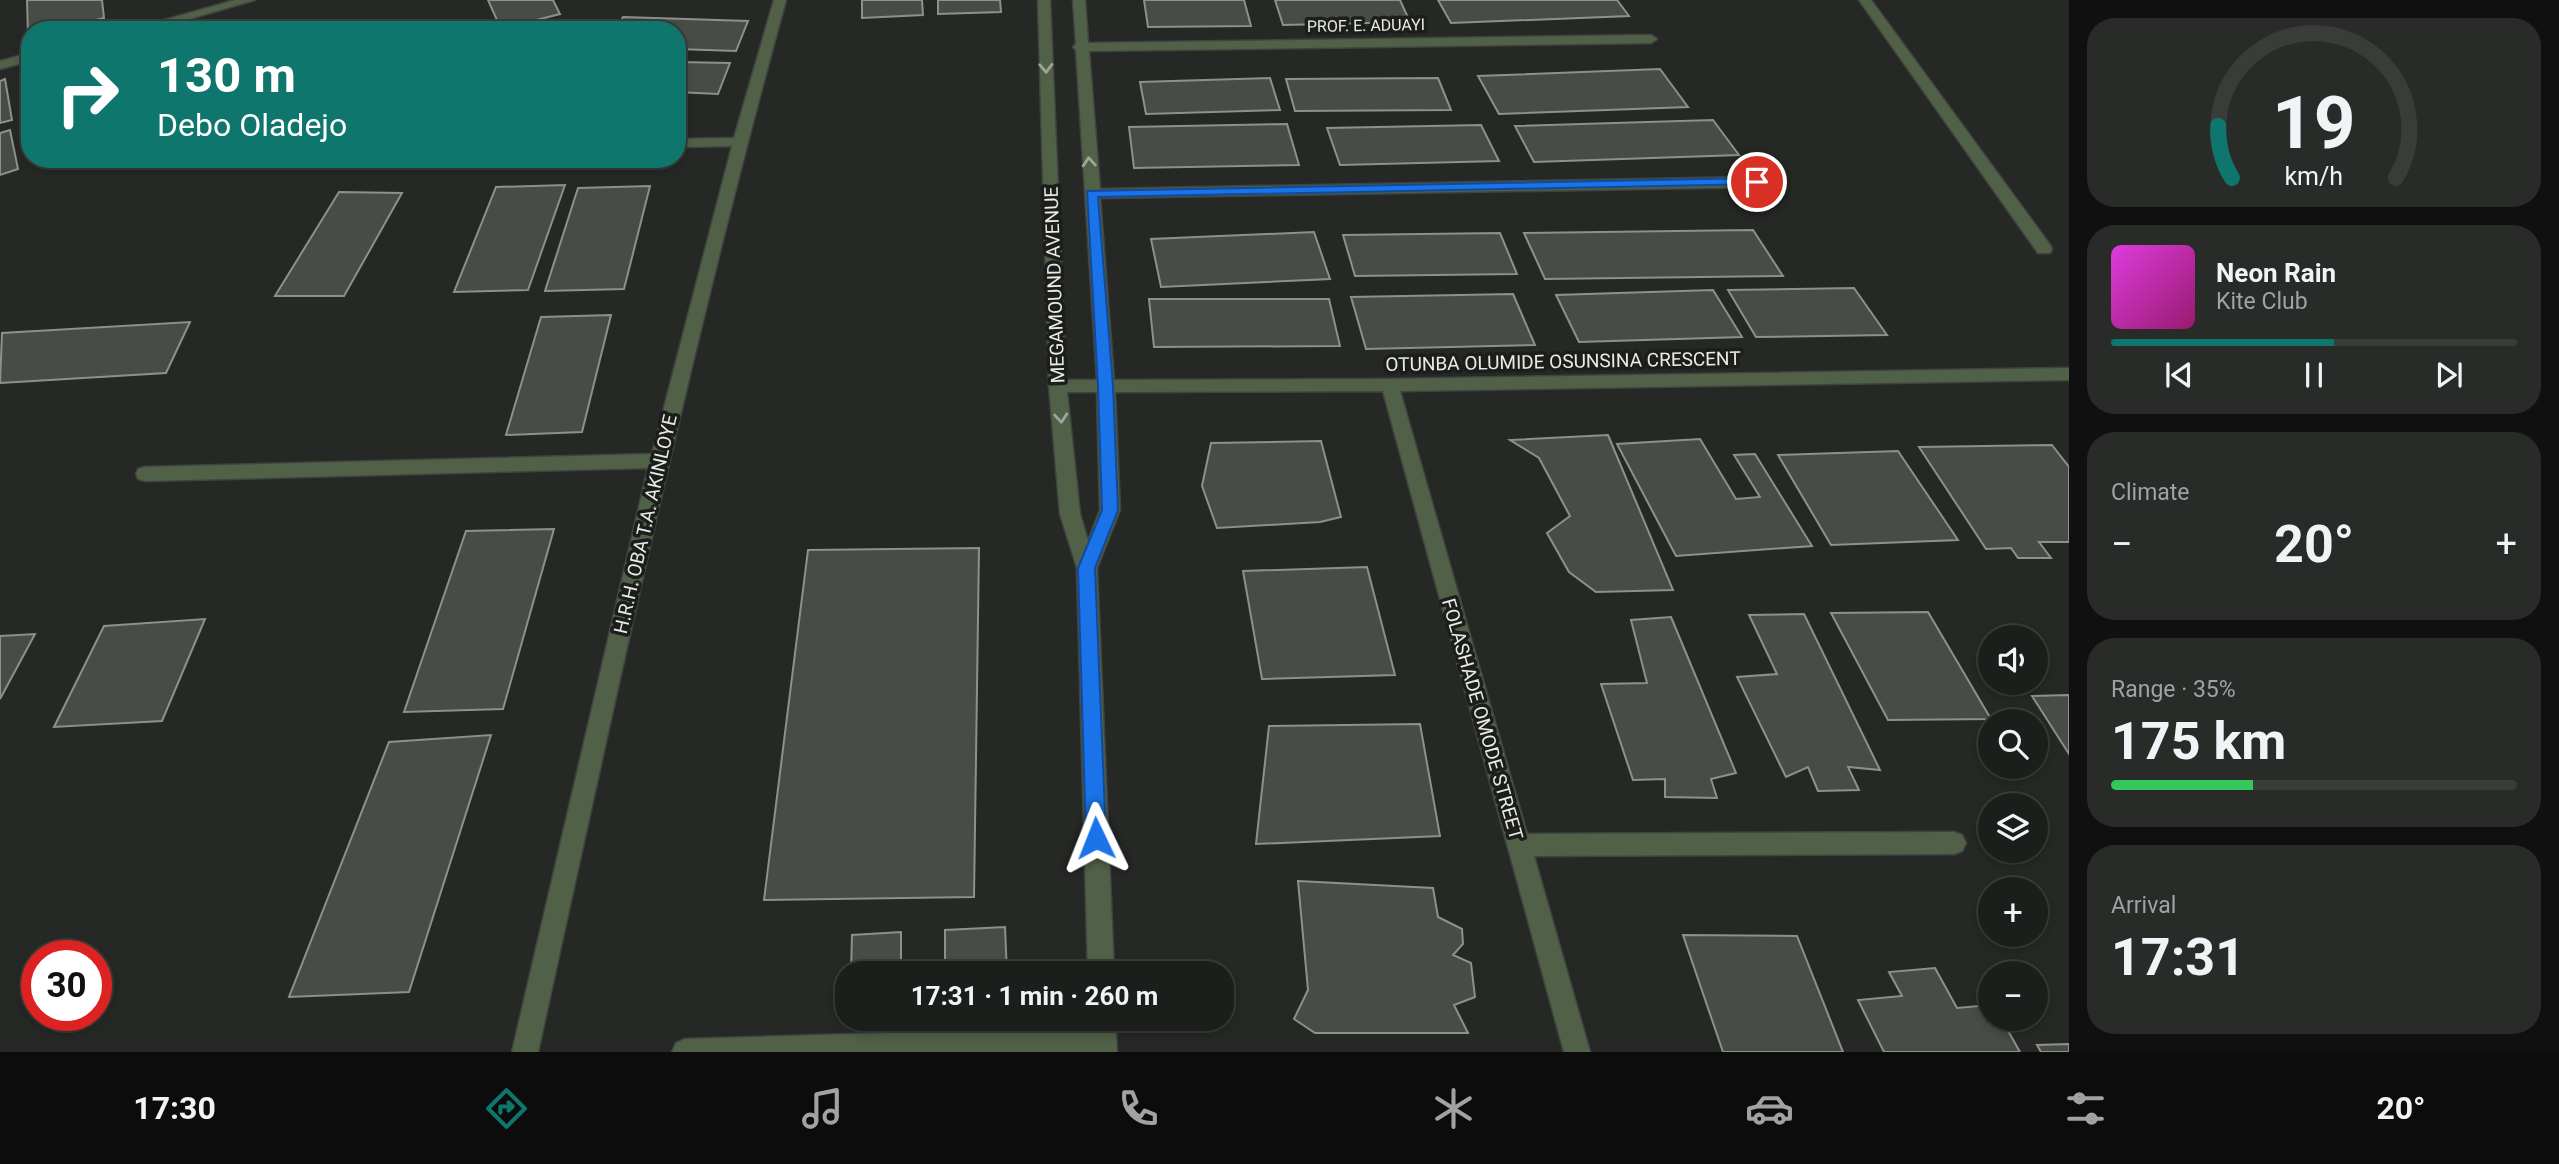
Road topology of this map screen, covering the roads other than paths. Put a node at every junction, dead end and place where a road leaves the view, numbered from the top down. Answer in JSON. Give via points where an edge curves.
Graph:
{"nodes":[{"id":1,"x":249,"y":0,"type":"edge"},
{"id":2,"x":780,"y":0,"type":"edge"},
{"id":3,"x":1044,"y":0,"type":"edge"},
{"id":4,"x":1079,"y":0,"type":"edge"},
{"id":5,"x":1865,"y":0,"type":"edge"},
{"id":6,"x":169,"y":21,"type":"edge"},
{"id":7,"x":1651,"y":39,"type":"dead end"},
{"id":8,"x":1080,"y":47,"type":"junction"},
{"id":9,"x":21,"y":59,"type":"edge"},
{"id":10,"x":0,"y":65,"type":"edge"},
{"id":11,"x":738,"y":142,"type":"junction"},
{"id":12,"x":686,"y":143,"type":"edge"},
{"id":13,"x":1757,"y":182,"type":"dead end"},
{"id":14,"x":1091,"y":194,"type":"junction"},
{"id":15,"x":2044,"y":249,"type":"dead end"},
{"id":16,"x":2069,"y":374,"type":"edge"},
{"id":17,"x":1390,"y":385,"type":"junction"},
{"id":18,"x":1058,"y":386,"type":"junction"},
{"id":19,"x":1106,"y":386,"type":"junction"},
{"id":20,"x":659,"y":461,"type":"junction"},
{"id":21,"x":145,"y":474,"type":"dead end"},
{"id":22,"x":1087,"y":568,"type":"junction"},
{"id":23,"x":1954,"y":843,"type":"dead end"},
{"id":24,"x":1519,"y":845,"type":"junction"},
{"id":25,"x":1101,"y":961,"type":"edge"},
{"id":26,"x":1103,"y":1037,"type":"edge"},
{"id":27,"x":525,"y":1052,"type":"edge"},
{"id":28,"x":685,"y":1052,"type":"edge"},
{"id":29,"x":1577,"y":1052,"type":"edge"}],
"edges":[{"from":1,"to":6,"type":"street"},
{"from":2,"to":11,"type":"street","name":"H.R.H. OBA T.A. AKINLOYE"},
{"from":3,"to":18,"type":"street","name":"MEGAMOUND AVENUE","one_way":true},
{"from":4,"to":8,"type":"street","name":"MEGAMOUND AVENUE"},
{"from":5,"to":15,"type":"street"},
{"from":7,"to":8,"type":"street","name":"PROF. E. ADUAYI"},
{"from":14,"to":8,"type":"street","name":"MEGAMOUND AVENUE","one_way":true},
{"from":9,"to":10,"type":"street"},
{"from":11,"to":12,"type":"street"},
{"from":11,"to":20,"type":"street","name":"H.R.H. OBA T.A. AKINLOYE"},
{"from":13,"to":14,"type":"street"},
{"from":14,"to":19,"type":"street","name":"MEGAMOUND AVENUE"},
{"from":16,"to":17,"type":"street","name":"OTUNBA OLUMIDE OSUNSINA CRESCENT"},
{"from":17,"to":19,"type":"street","name":"OTUNBA OLUMIDE OSUNSINA CRESCENT"},
{"from":17,"to":24,"type":"street","name":"FOLASHADE OMODE STREET"},
{"from":18,"to":19,"type":"street","name":"OTUNBA OLUMIDE OSUNSINA CRESCENT"},
{"from":18,"to":22,"type":"street","name":"MEGAMOUND AVENUE","one_way":true,"via":[[1070,514]]},
{"from":19,"to":22,"type":"street","name":"MEGAMOUND AVENUE","via":[[1110,510]]},
{"from":20,"to":21,"type":"street"},
{"from":20,"to":27,"type":"street","name":"H.R.H. OBA T.A. AKINLOYE"},
{"from":22,"to":25,"type":"street","name":"MEGAMOUND AVENUE"},
{"from":23,"to":24,"type":"street"},
{"from":24,"to":29,"type":"street","name":"FOLASHADE OMODE STREET"},
{"from":26,"to":28,"type":"street"}]}
